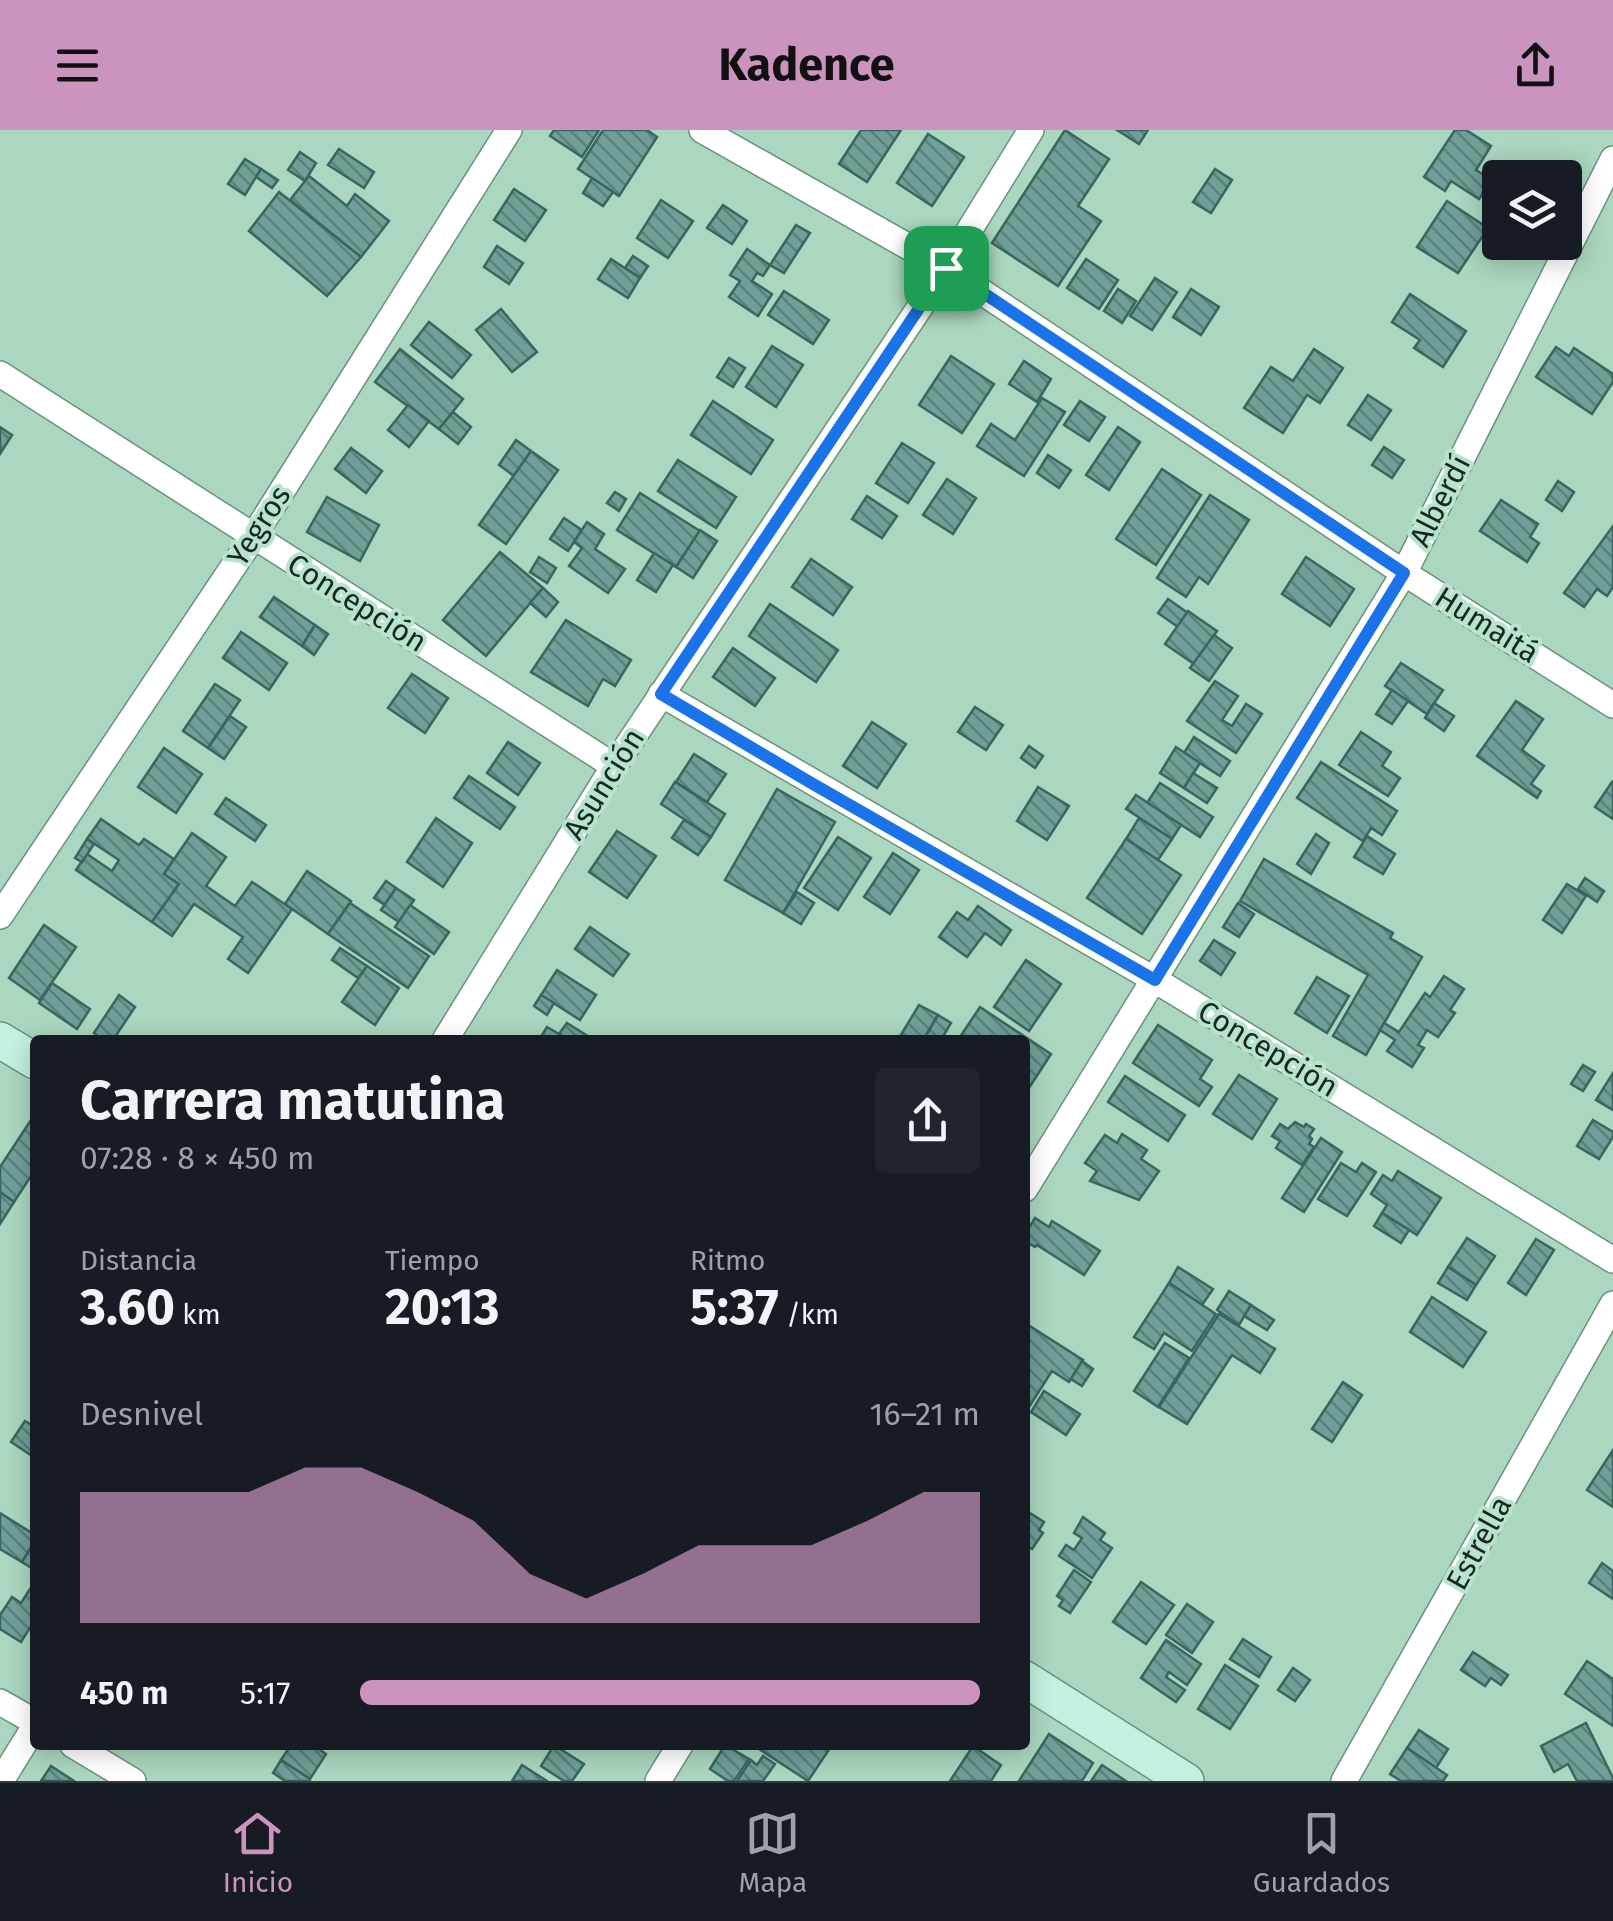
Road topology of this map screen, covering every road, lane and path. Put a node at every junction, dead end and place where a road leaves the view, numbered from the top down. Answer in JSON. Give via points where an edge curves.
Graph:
{"nodes":[{"id":1,"x":509,"y":130,"type":"edge"},
{"id":2,"x":702,"y":130,"type":"edge"},
{"id":3,"x":1030,"y":130,"type":"edge"},
{"id":4,"x":1613,"y":159,"type":"edge"},
{"id":5,"x":946,"y":268,"type":"junction"},
{"id":6,"x":0,"y":374,"type":"edge"},
{"id":7,"x":253,"y":537,"type":"junction"},
{"id":8,"x":1404,"y":573,"type":"junction"},
{"id":9,"x":661,"y":694,"type":"junction"},
{"id":10,"x":1613,"y":704,"type":"edge"},
{"id":11,"x":614,"y":766,"type":"junction"},
{"id":12,"x":0,"y":916,"type":"edge"},
{"id":13,"x":1155,"y":980,"type":"junction"},
{"id":14,"x":449,"y":1035,"type":"edge"},
{"id":15,"x":0,"y":1040,"type":"edge"},
{"id":16,"x":30,"y":1058,"type":"edge"},
{"id":17,"x":1030,"y":1181,"type":"edge"},
{"id":18,"x":1613,"y":1260,"type":"edge"},
{"id":19,"x":1613,"y":1304,"type":"edge"},
{"id":20,"x":1030,"y":1681,"type":"edge"},
{"id":21,"x":0,"y":1702,"type":"edge"},
{"id":22,"x":30,"y":1721,"type":"edge"},
{"id":23,"x":30,"y":1732,"type":"edge"},
{"id":24,"x":81,"y":1750,"type":"edge"},
{"id":25,"x":677,"y":1750,"type":"edge"},
{"id":26,"x":1,"y":1781,"type":"edge"},
{"id":27,"x":132,"y":1781,"type":"edge"},
{"id":28,"x":658,"y":1781,"type":"edge"},
{"id":29,"x":1186,"y":1781,"type":"edge"},
{"id":30,"x":1344,"y":1781,"type":"edge"}],
"edges":[{"from":1,"to":7,"type":"street","name":"Yegros"},
{"from":2,"to":5,"type":"street","name":"Humaitá"},
{"from":3,"to":5,"type":"street","name":"Asunción"},
{"from":4,"to":8,"type":"street","name":"Alberdí"},
{"from":5,"to":8,"type":"street","name":"Humaitá"},
{"from":5,"to":9,"type":"street","name":"Asunción"},
{"from":6,"to":7,"type":"street","name":"Concepción"},
{"from":7,"to":11,"type":"street","name":"Concepción"},
{"from":7,"to":12,"type":"street","name":"Yegros"},
{"from":8,"to":10,"type":"street","name":"Humaitá"},
{"from":8,"to":13,"type":"street","name":"Alberdí"},
{"from":9,"to":11,"type":"street","name":"Asunción"},
{"from":9,"to":13,"type":"street","name":"Concepción"},
{"from":11,"to":14,"type":"street","name":"Asunción"},
{"from":13,"to":17,"type":"street","name":"Alberdí"},
{"from":13,"to":18,"type":"street","name":"Concepción"},
{"from":15,"to":16,"type":"street"},
{"from":19,"to":30,"type":"street","name":"Estrella"},
{"from":20,"to":29,"type":"street"},
{"from":21,"to":22,"type":"street"},
{"from":23,"to":26,"type":"street"},
{"from":24,"to":27,"type":"street"},
{"from":25,"to":28,"type":"street"}]}
